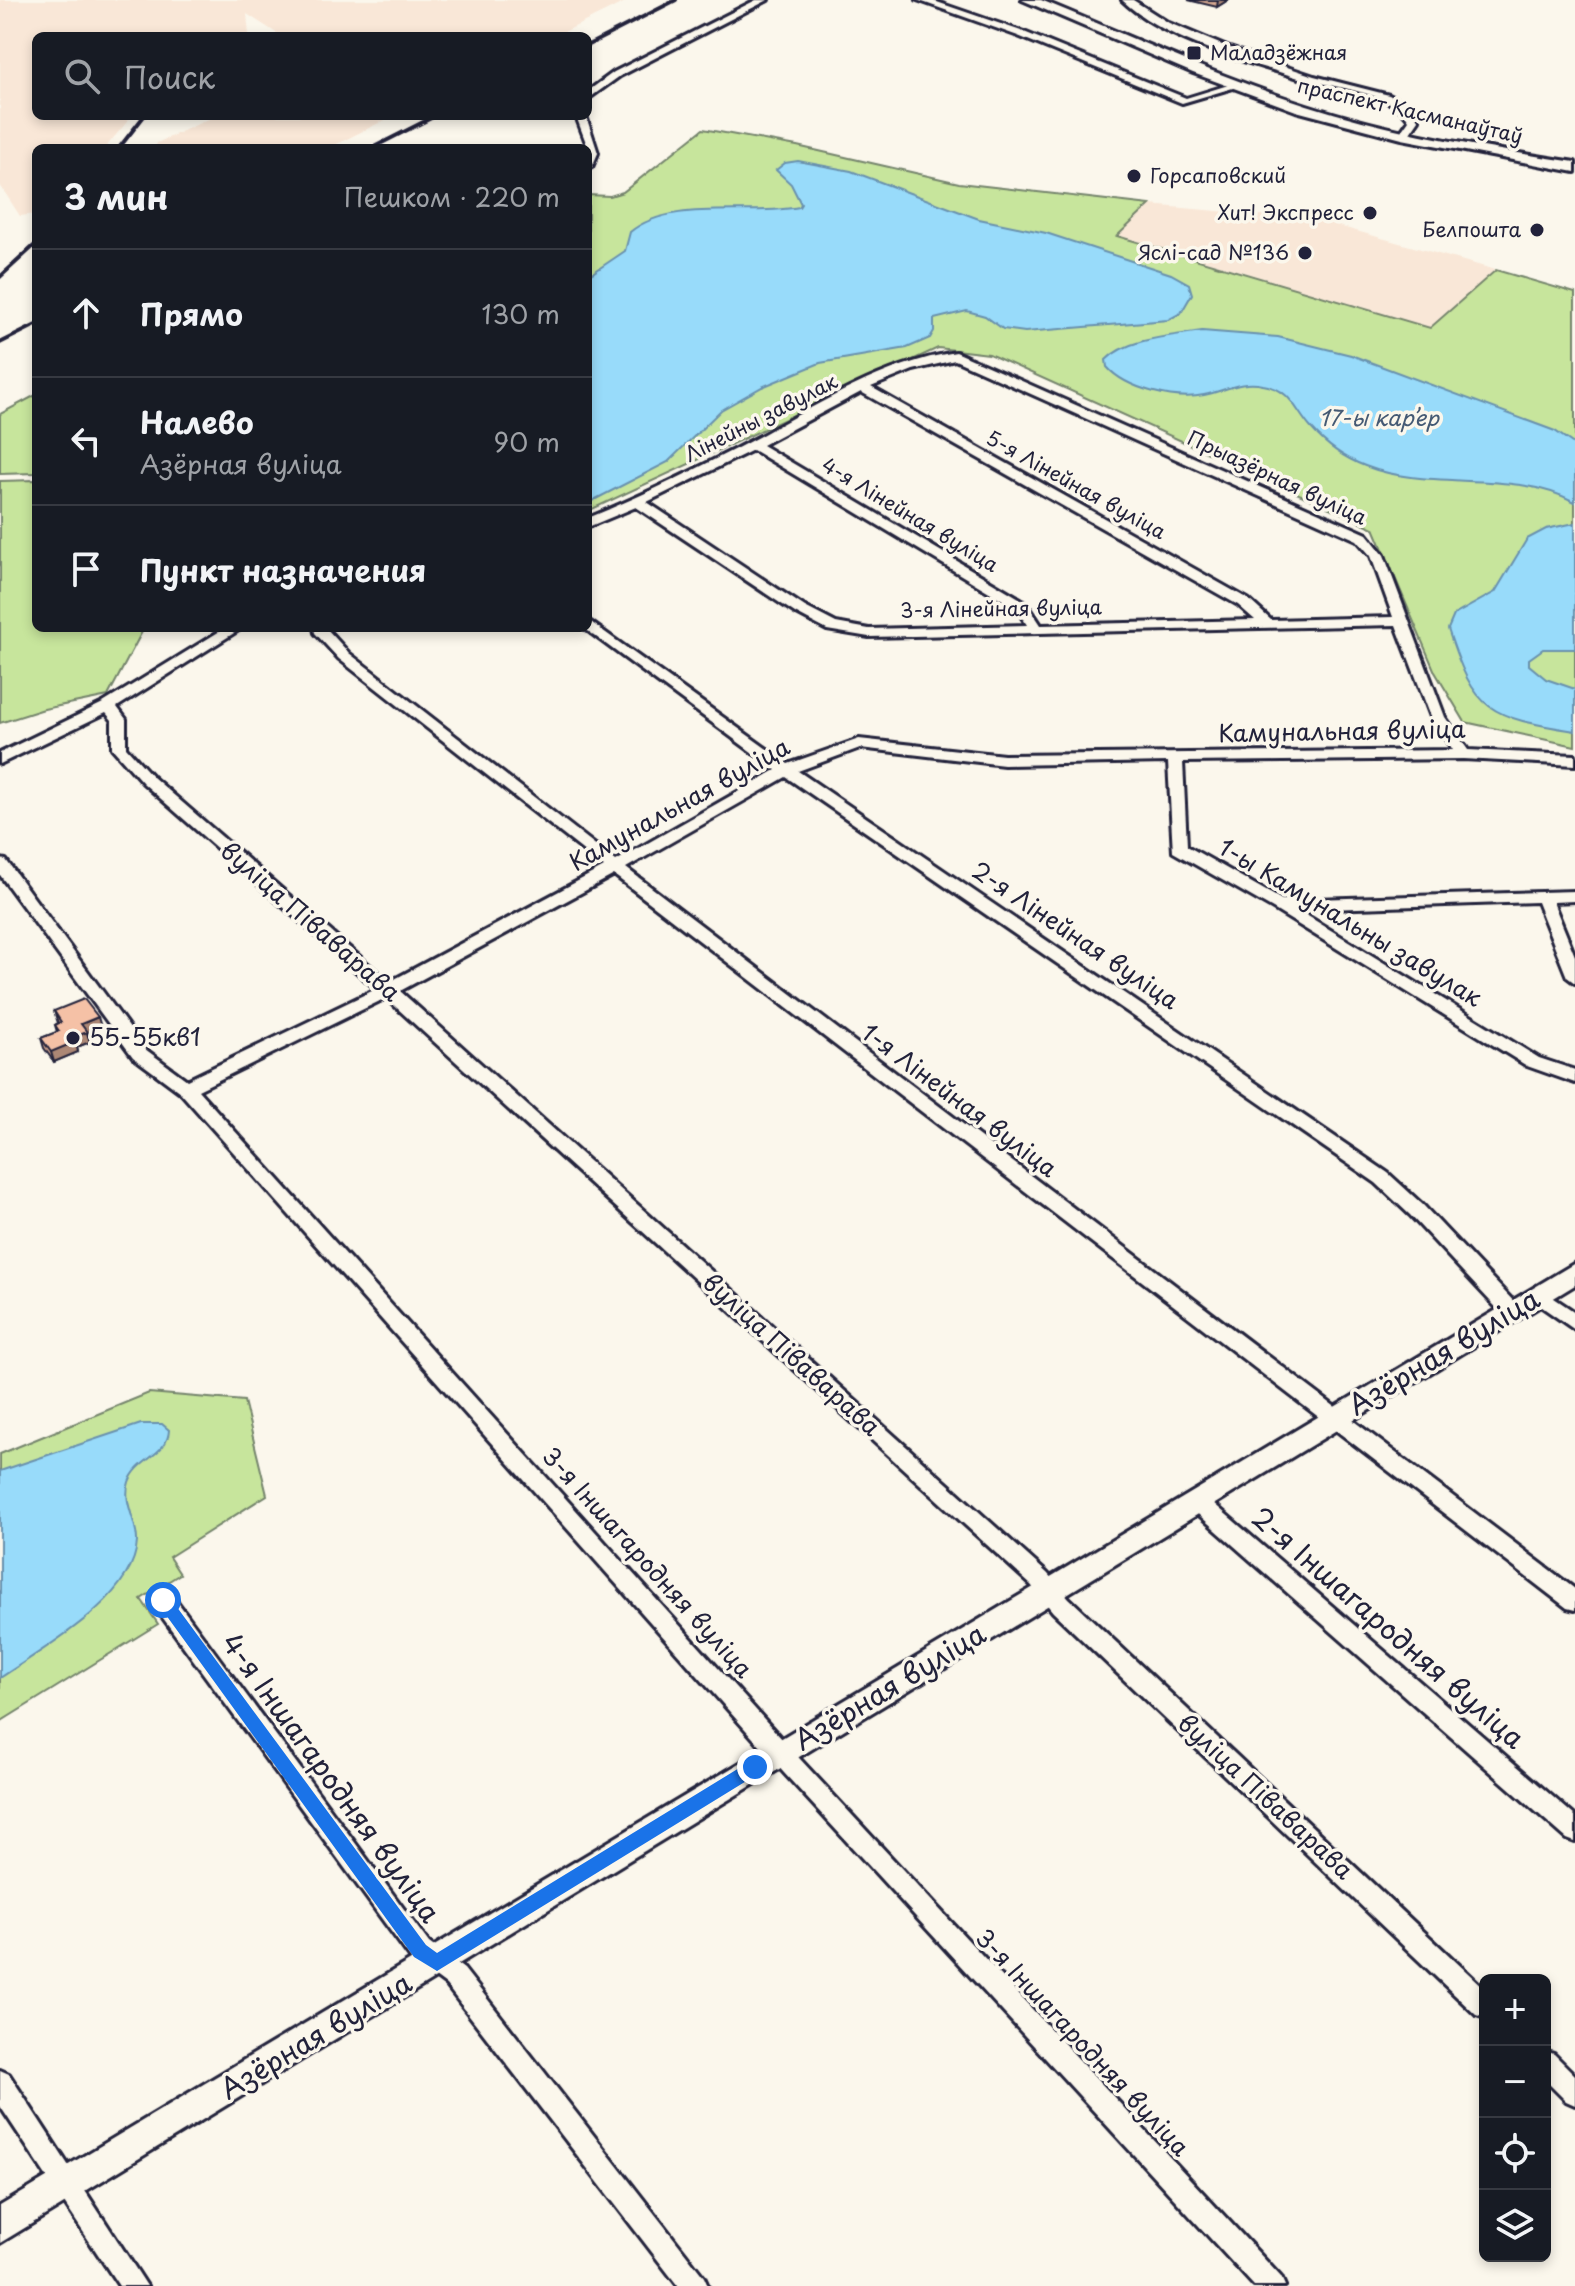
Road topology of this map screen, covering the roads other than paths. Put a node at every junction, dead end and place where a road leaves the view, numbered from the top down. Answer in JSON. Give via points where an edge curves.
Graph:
{"nodes":[{"id":1,"x":763,"y":0,"type":"edge"},
{"id":2,"x":922,"y":0,"type":"edge"},
{"id":3,"x":1029,"y":0,"type":"edge"},
{"id":4,"x":1127,"y":0,"type":"edge"},
{"id":5,"x":1238,"y":85,"type":"junction"},
{"id":6,"x":592,"y":93,"type":"edge"},
{"id":7,"x":582,"y":120,"type":"edge"},
{"id":8,"x":1404,"y":134,"type":"junction"},
{"id":9,"x":590,"y":144,"type":"edge"},
{"id":10,"x":1575,"y":167,"type":"edge"},
{"id":11,"x":956,"y":356,"type":"joint"},
{"id":12,"x":863,"y":388,"type":"junction"},
{"id":13,"x":754,"y":445,"type":"junction"},
{"id":14,"x":639,"y":503,"type":"junction"},
{"id":15,"x":592,"y":521,"type":"edge"},
{"id":16,"x":1400,"y":621,"type":"junction"},
{"id":17,"x":1266,"y":622,"type":"junction"},
{"id":18,"x":592,"y":627,"type":"edge"},
{"id":19,"x":1037,"y":629,"type":"junction"},
{"id":20,"x":228,"y":632,"type":"edge"},
{"id":21,"x":320,"y":632,"type":"edge"},
{"id":22,"x":108,"y":706,"type":"junction"},
{"id":23,"x":1463,"y":754,"type":"junction"},
{"id":24,"x":0,"y":759,"type":"edge"},
{"id":25,"x":1175,"y":759,"type":"junction"},
{"id":26,"x":1575,"y":760,"type":"edge"},
{"id":27,"x":786,"y":770,"type":"junction"},
{"id":28,"x":0,"y":864,"type":"edge"},
{"id":29,"x":615,"y":868,"type":"junction"},
{"id":30,"x":1543,"y":896,"type":"junction"},
{"id":31,"x":1575,"y":896,"type":"edge"},
{"id":32,"x":1279,"y":905,"type":"junction"},
{"id":33,"x":1575,"y":977,"type":"edge"},
{"id":34,"x":388,"y":990,"type":"junction"},
{"id":35,"x":1575,"y":1077,"type":"edge"},
{"id":36,"x":186,"y":1088,"type":"junction"},
{"id":37,"x":1575,"y":1273,"type":"edge"},
{"id":38,"x":1539,"y":1295,"type":"junction"},
{"id":39,"x":1512,"y":1312,"type":"junction"},
{"id":40,"x":1575,"y":1323,"type":"edge"},
{"id":41,"x":1335,"y":1418,"type":"junction"},
{"id":42,"x":1198,"y":1502,"type":"junction"},
{"id":43,"x":1050,"y":1591,"type":"junction"},
{"id":44,"x":163,"y":1600,"type":"dead end"},
{"id":45,"x":1575,"y":1601,"type":"edge"},
{"id":46,"x":780,"y":1752,"type":"junction"},
{"id":47,"x":1575,"y":1831,"type":"edge"},
{"id":48,"x":437,"y":1963,"type":"junction"},
{"id":49,"x":1479,"y":2000,"type":"edge"},
{"id":50,"x":1551,"y":2069,"type":"edge"},
{"id":51,"x":0,"y":2083,"type":"edge"},
{"id":52,"x":1575,"y":2092,"type":"edge"},
{"id":53,"x":69,"y":2185,"type":"junction"},
{"id":54,"x":0,"y":2226,"type":"edge"},
{"id":55,"x":134,"y":2286,"type":"edge"},
{"id":56,"x":695,"y":2286,"type":"edge"},
{"id":57,"x":1272,"y":2286,"type":"edge"}],
"edges":[{"from":1,"to":6,"type":"street","via":[[617,74]]},
{"from":2,"to":5,"type":"street","via":[[1186,101]]},
{"from":3,"to":5,"type":"main road","name":"праспект Касманаўтаў"},
{"from":4,"to":8,"type":"street","via":[[1191,36],[1395,101],[1413,116]]},
{"from":5,"to":8,"type":"main road","name":"праспект Касманаўтаў"},
{"from":7,"to":9,"type":"street"},
{"from":8,"to":10,"type":"main road","name":"праспект Касманаўтаў"},
{"from":11,"to":12,"type":"street","name":"Лінейны завулак","via":[[920,364]]},
{"from":11,"to":16,"type":"street","name":"Прыазёрная вуліца","via":[[1362,537],[1377,555]]},
{"from":12,"to":13,"type":"street","name":"Лінейны завулак"},
{"from":12,"to":17,"type":"street","name":"5-я Лінейная вуліца","via":[[1243,602]]},
{"from":13,"to":14,"type":"street","name":"Лінейны завулак"},
{"from":13,"to":19,"type":"street","name":"4-я Лінейная вуліца","via":[[1021,605]]},
{"from":14,"to":15,"type":"street","name":"Лінейны завулак"},
{"from":14,"to":19,"type":"street","name":"3-я Лінейная вуліца","via":[[832,627],[869,633]]},
{"from":16,"to":17,"type":"street","name":"3-я Лінейная вуліца"},
{"from":16,"to":23,"type":"street","name":"Прыазёрная вуліца","via":[[1438,717]]},
{"from":17,"to":19,"type":"street","name":"3-я Лінейная вуліца"},
{"from":18,"to":27,"type":"street","name":"2-я Лінейная вуліца"},
{"from":20,"to":22,"type":"street"},
{"from":21,"to":29,"type":"street","name":"1-я Лінейная вуліца"},
{"from":22,"to":24,"type":"street"},
{"from":22,"to":34,"type":"street","name":"вуліца Піваварава","via":[[119,719],[119,748],[148,780]]},
{"from":23,"to":25,"type":"street","name":"Камунальная вуліца"},
{"from":23,"to":26,"type":"street","name":"Камунальная вуліца"},
{"from":25,"to":27,"type":"street","name":"Камунальная вуліца","via":[[1004,760],[859,743]]},
{"from":25,"to":32,"type":"street","name":"1-ы Камунальны завулак","via":[[1179,848]]},
{"from":27,"to":29,"type":"street","name":"Камунальная вуліца"},
{"from":27,"to":39,"type":"street","name":"2-я Лінейная вуліца","via":[[1382,1178],[1447,1239],[1461,1262]]},
{"from":28,"to":36,"type":"street","name":"3-я Іншагародняя вуліца","via":[[139,1053]]},
{"from":29,"to":34,"type":"street","name":"Камунальная вуліца"},
{"from":29,"to":41,"type":"street","name":"1-я Лінейная вуліца"},
{"from":30,"to":31,"type":"street"},
{"from":30,"to":32,"type":"street"},
{"from":30,"to":33,"type":"street"},
{"from":32,"to":35,"type":"street","name":"1-ы Камунальны завулак","via":[[1533,1062]]},
{"from":34,"to":36,"type":"street","name":"Камунальная вуліца"},
{"from":34,"to":43,"type":"street","name":"вуліца Піваварава"},
{"from":36,"to":46,"type":"street","name":"3-я Іншагародняя вуліца"},
{"from":37,"to":38,"type":"street","name":"Азёрная вуліца"},
{"from":38,"to":39,"type":"street","name":"Азёрная вуліца"},
{"from":38,"to":40,"type":"street"},
{"from":39,"to":41,"type":"street","name":"Азёрная вуліца"},
{"from":41,"to":42,"type":"street","name":"Азёрная вуліца"},
{"from":41,"to":45,"type":"street","name":"1-я Лінейная вуліца"},
{"from":42,"to":43,"type":"street","name":"Азёрная вуліца"},
{"from":42,"to":47,"type":"street","name":"2-я Іншагародняя вуліца"},
{"from":43,"to":46,"type":"street","name":"Азёрная вуліца"},
{"from":43,"to":49,"type":"street","name":"вуліца Піваварава"},
{"from":44,"to":48,"type":"street","name":"4-я Іншагародняя вуліца","via":[[420,1951]]},
{"from":46,"to":48,"type":"street","name":"Азёрная вуліца"},
{"from":46,"to":57,"type":"street","name":"3-я Іншагародняя вуліца"},
{"from":48,"to":53,"type":"street","name":"Азёрная вуліца"},
{"from":48,"to":56,"type":"street","name":"4-я Іншагародняя вуліца","via":[[455,1977]]},
{"from":50,"to":52,"type":"street"},
{"from":51,"to":53,"type":"street"},
{"from":53,"to":54,"type":"street","name":"Азёрная вуліца"},
{"from":53,"to":55,"type":"street"}]}
